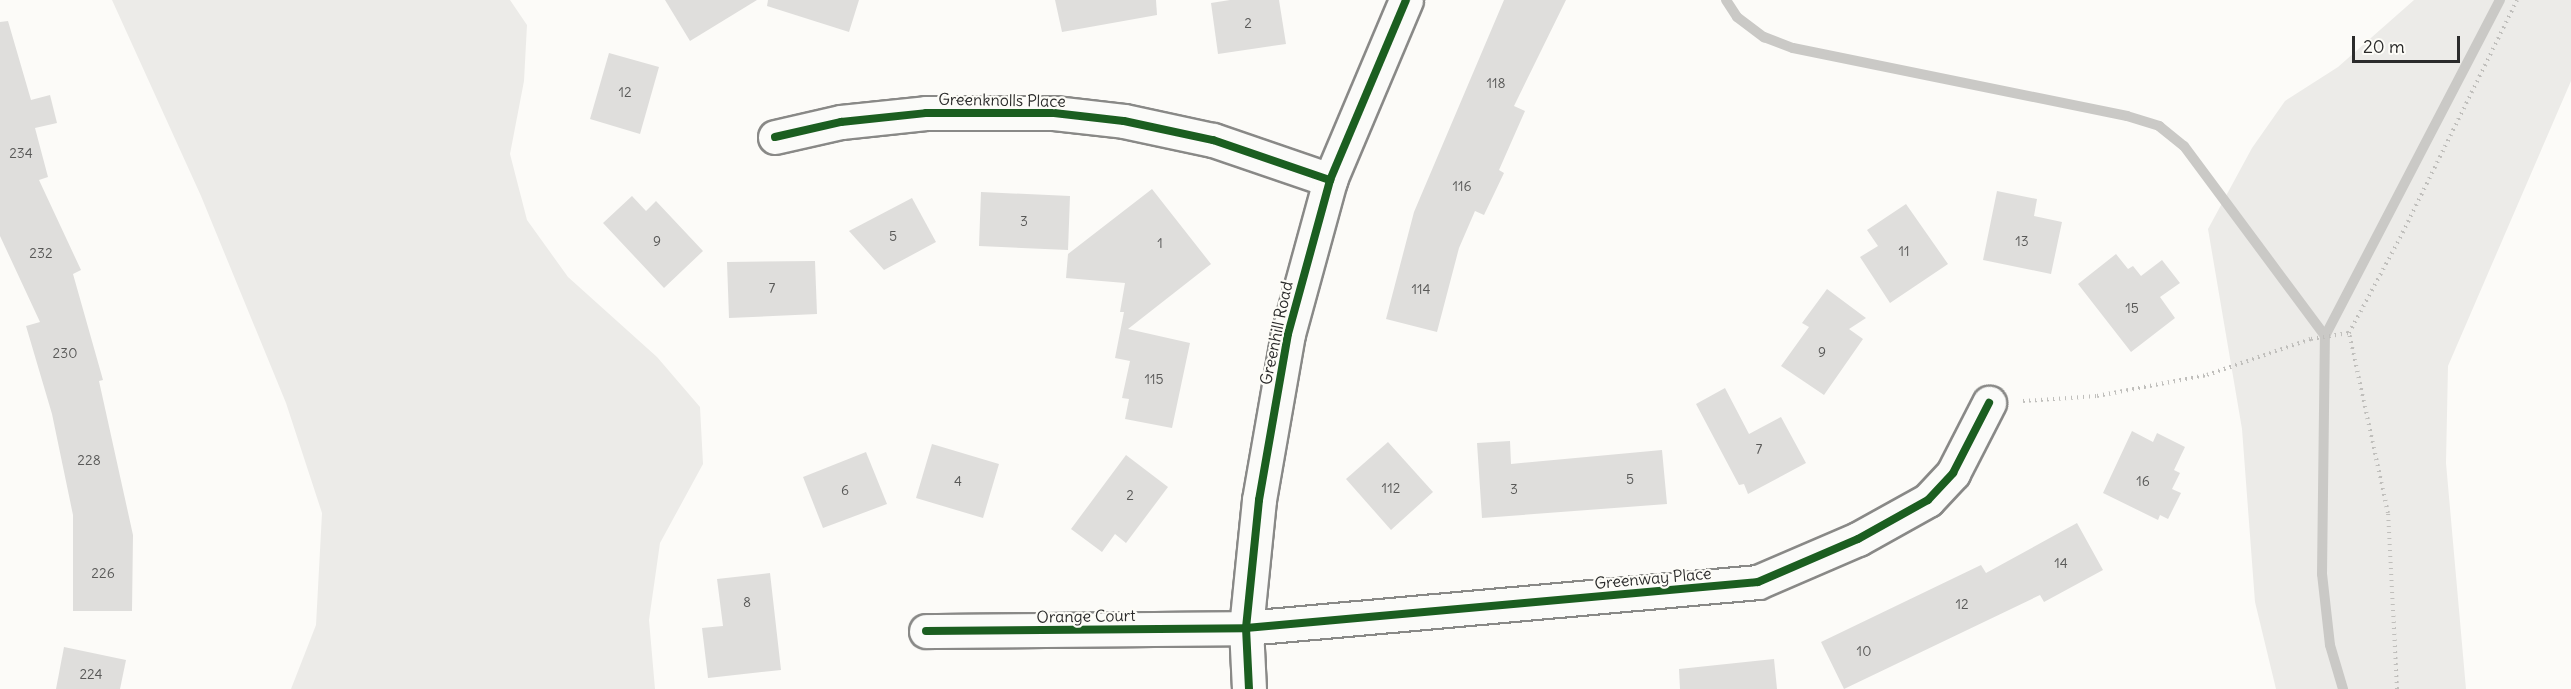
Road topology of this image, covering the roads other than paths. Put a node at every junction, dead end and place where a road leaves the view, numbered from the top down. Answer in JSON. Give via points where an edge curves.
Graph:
{"nodes":[{"id":1,"x":1406,"y":0,"type":"edge"},
{"id":2,"x":775,"y":137,"type":"dead end"},
{"id":3,"x":1330,"y":180,"type":"junction"},
{"id":4,"x":1989,"y":403,"type":"road end"},
{"id":5,"x":1246,"y":628,"type":"junction"},
{"id":6,"x":926,"y":631,"type":"dead end"},
{"id":7,"x":1249,"y":689,"type":"edge"}],
"edges":[{"from":1,"to":3,"type":"street","name":"Greenhill Road"},
{"from":2,"to":3,"type":"street","name":"Greenknolls Place","via":[[841,122],[916,114],[1054,113],[1124,121],[1213,140]]},
{"from":3,"to":5,"type":"street","name":"Greenhill Road","via":[[1302,276],[1277,393],[1259,500]]},
{"from":4,"to":5,"type":"street","name":"Greenway Place","via":[[1953,473],[1928,500],[1858,539],[1758,582]]},
{"from":5,"to":6,"type":"street","name":"Orange Court"},
{"from":5,"to":7,"type":"street","name":"Greenhill Road"}]}
